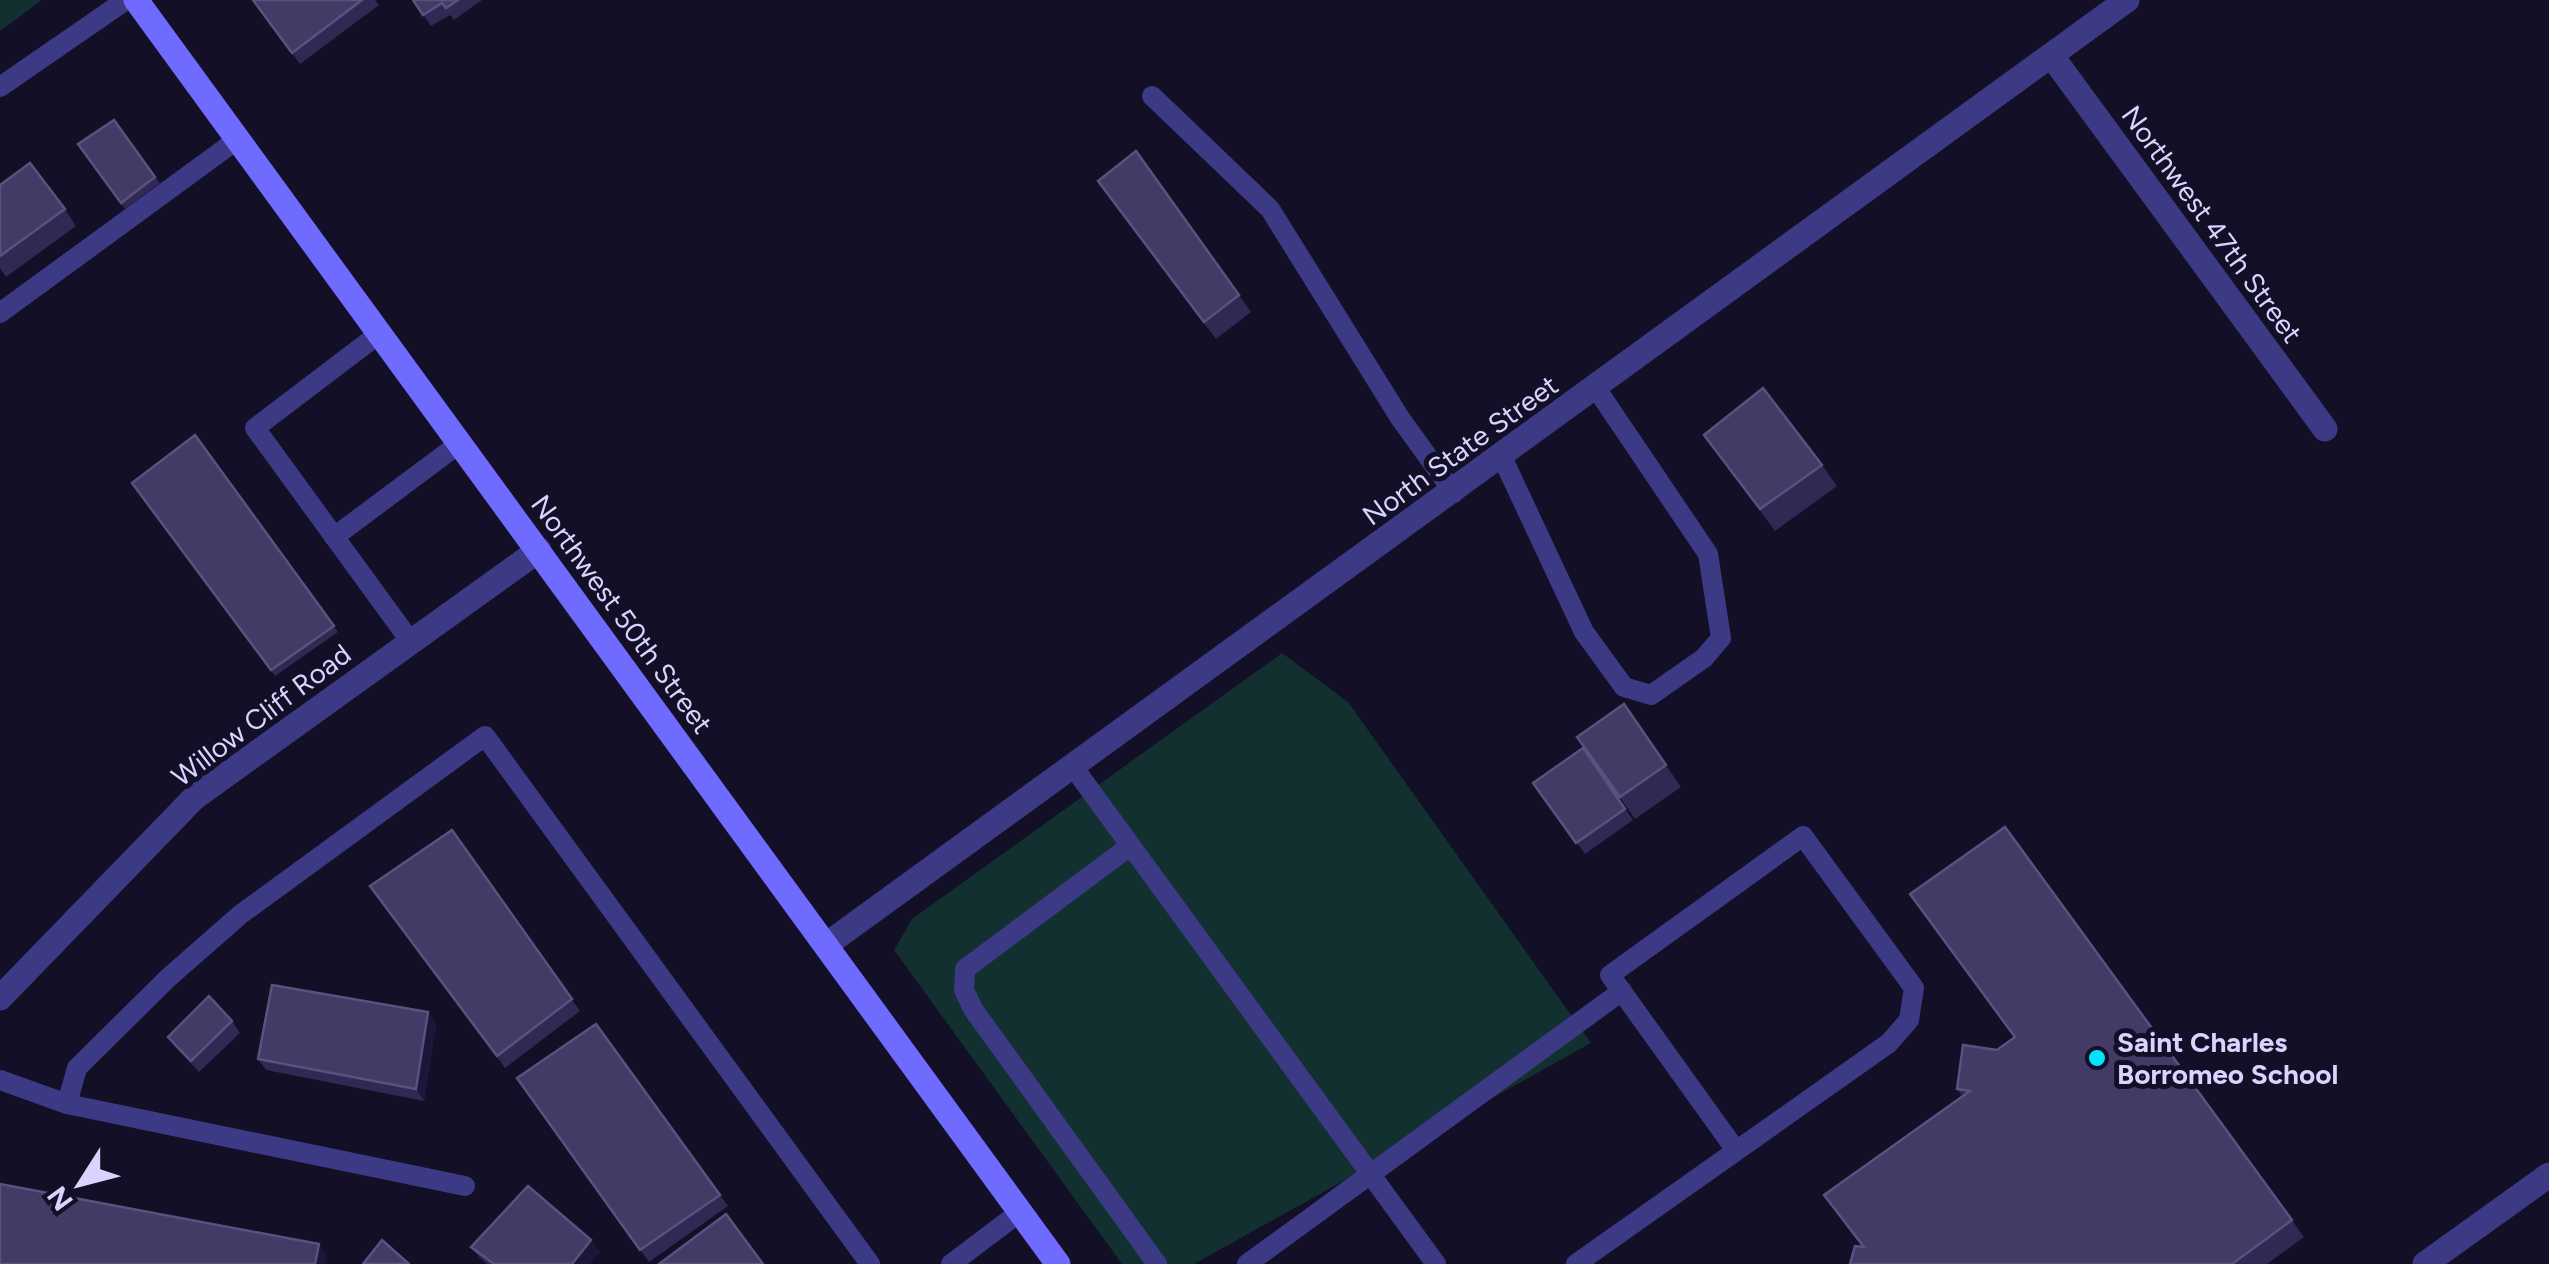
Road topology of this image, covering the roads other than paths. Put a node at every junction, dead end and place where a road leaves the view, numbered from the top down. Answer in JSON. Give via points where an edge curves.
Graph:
{"nodes":[{"id":1,"x":126,"y":0,"type":"edge"},
{"id":2,"x":136,"y":0,"type":"edge"},
{"id":3,"x":2127,"y":0,"type":"edge"},
{"id":4,"x":2051,"y":55,"type":"junction"},
{"id":5,"x":0,"y":86,"type":"edge"},
{"id":6,"x":1152,"y":96,"type":"dead end"},
{"id":7,"x":238,"y":139,"type":"junction"},
{"id":8,"x":0,"y":313,"type":"edge"},
{"id":9,"x":380,"y":334,"type":"junction"},
{"id":10,"x":1596,"y":388,"type":"junction"},
{"id":11,"x":2324,"y":429,"type":"dead end"},
{"id":12,"x":460,"y":443,"type":"junction"},
{"id":13,"x":1502,"y":456,"type":"junction"},
{"id":14,"x":1454,"y":492,"type":"junction"},
{"id":15,"x":334,"y":537,"type":"junction"},
{"id":16,"x":540,"y":550,"type":"junction"},
{"id":17,"x":411,"y":642,"type":"junction"},
{"id":18,"x":1074,"y":768,"type":"junction"},
{"id":19,"x":1130,"y":846,"type":"junction"},
{"id":20,"x":826,"y":945,"type":"junction"},
{"id":21,"x":1622,"y":991,"type":"junction"},
{"id":22,"x":0,"y":998,"type":"edge"},
{"id":23,"x":0,"y":1080,"type":"edge"},
{"id":24,"x":67,"y":1104,"type":"junction"},
{"id":25,"x":1735,"y":1149,"type":"junction"},
{"id":26,"x":1370,"y":1174,"type":"junction"},
{"id":27,"x":2549,"y":1175,"type":"edge"},
{"id":28,"x":464,"y":1186,"type":"dead end"},
{"id":29,"x":1020,"y":1212,"type":"junction"},
{"id":30,"x":870,"y":1264,"type":"edge"},
{"id":31,"x":951,"y":1264,"type":"edge"},
{"id":32,"x":1058,"y":1264,"type":"edge"},
{"id":33,"x":1157,"y":1264,"type":"edge"},
{"id":34,"x":1247,"y":1264,"type":"edge"},
{"id":35,"x":1436,"y":1264,"type":"edge"},
{"id":36,"x":1576,"y":1264,"type":"edge"},
{"id":37,"x":2425,"y":1264,"type":"edge"}],
"edges":[{"from":1,"to":5,"type":"lane"},
{"from":2,"to":7,"type":"main road","name":"Northwest 50th Street"},
{"from":3,"to":4,"type":"street","name":"North State Street"},
{"from":4,"to":10,"type":"street","name":"North State Street"},
{"from":4,"to":11,"type":"street","name":"Northwest 47th Street"},
{"from":6,"to":14,"type":"lane","via":[[1270,209]]},
{"from":7,"to":8,"type":"lane"},
{"from":7,"to":9,"type":"main road","name":"Northwest 50th Street"},
{"from":9,"to":12,"type":"main road","name":"Northwest 50th Street"},
{"from":9,"to":15,"type":"lane","via":[[255,428]]},
{"from":10,"to":13,"type":"street","name":"North State Street"},
{"from":10,"to":13,"type":"lane","via":[[1708,554],[1721,638],[1704,658],[1651,695],[1624,687],[1584,632]]},
{"from":12,"to":15,"type":"lane"},
{"from":12,"to":16,"type":"main road","name":"Northwest 50th Street"},
{"from":13,"to":14,"type":"street","name":"North State Street"},
{"from":14,"to":18,"type":"street","name":"North State Street"},
{"from":15,"to":17,"type":"lane"},
{"from":16,"to":17,"type":"street","name":"Willow Cliff Road"},
{"from":16,"to":20,"type":"main road","name":"Northwest 50th Street"},
{"from":17,"to":22,"type":"street","name":"Willow Cliff Road","via":[[194,798]]},
{"from":18,"to":19,"type":"lane"},
{"from":18,"to":20,"type":"street","name":"North State Street"},
{"from":19,"to":26,"type":"lane"},
{"from":19,"to":33,"type":"lane","via":[[964,969],[964,990]]},
{"from":20,"to":29,"type":"main road","name":"Northwest 50th Street"},
{"from":21,"to":25,"type":"lane"},
{"from":21,"to":25,"type":"lane","via":[[1610,976],[1803,836],[1914,988],[1908,1020],[1890,1043]]},
{"from":21,"to":26,"type":"lane"},
{"from":23,"to":24,"type":"lane"},
{"from":24,"to":28,"type":"lane"},
{"from":24,"to":30,"type":"lane","via":[[77,1068],[168,978],[241,914],[484,736]]},
{"from":25,"to":36,"type":"lane"},
{"from":26,"to":34,"type":"lane"},
{"from":26,"to":35,"type":"lane"},
{"from":27,"to":37,"type":"street"},
{"from":29,"to":31,"type":"lane"},
{"from":29,"to":32,"type":"main road","name":"Northwest 50th Street"}]}
